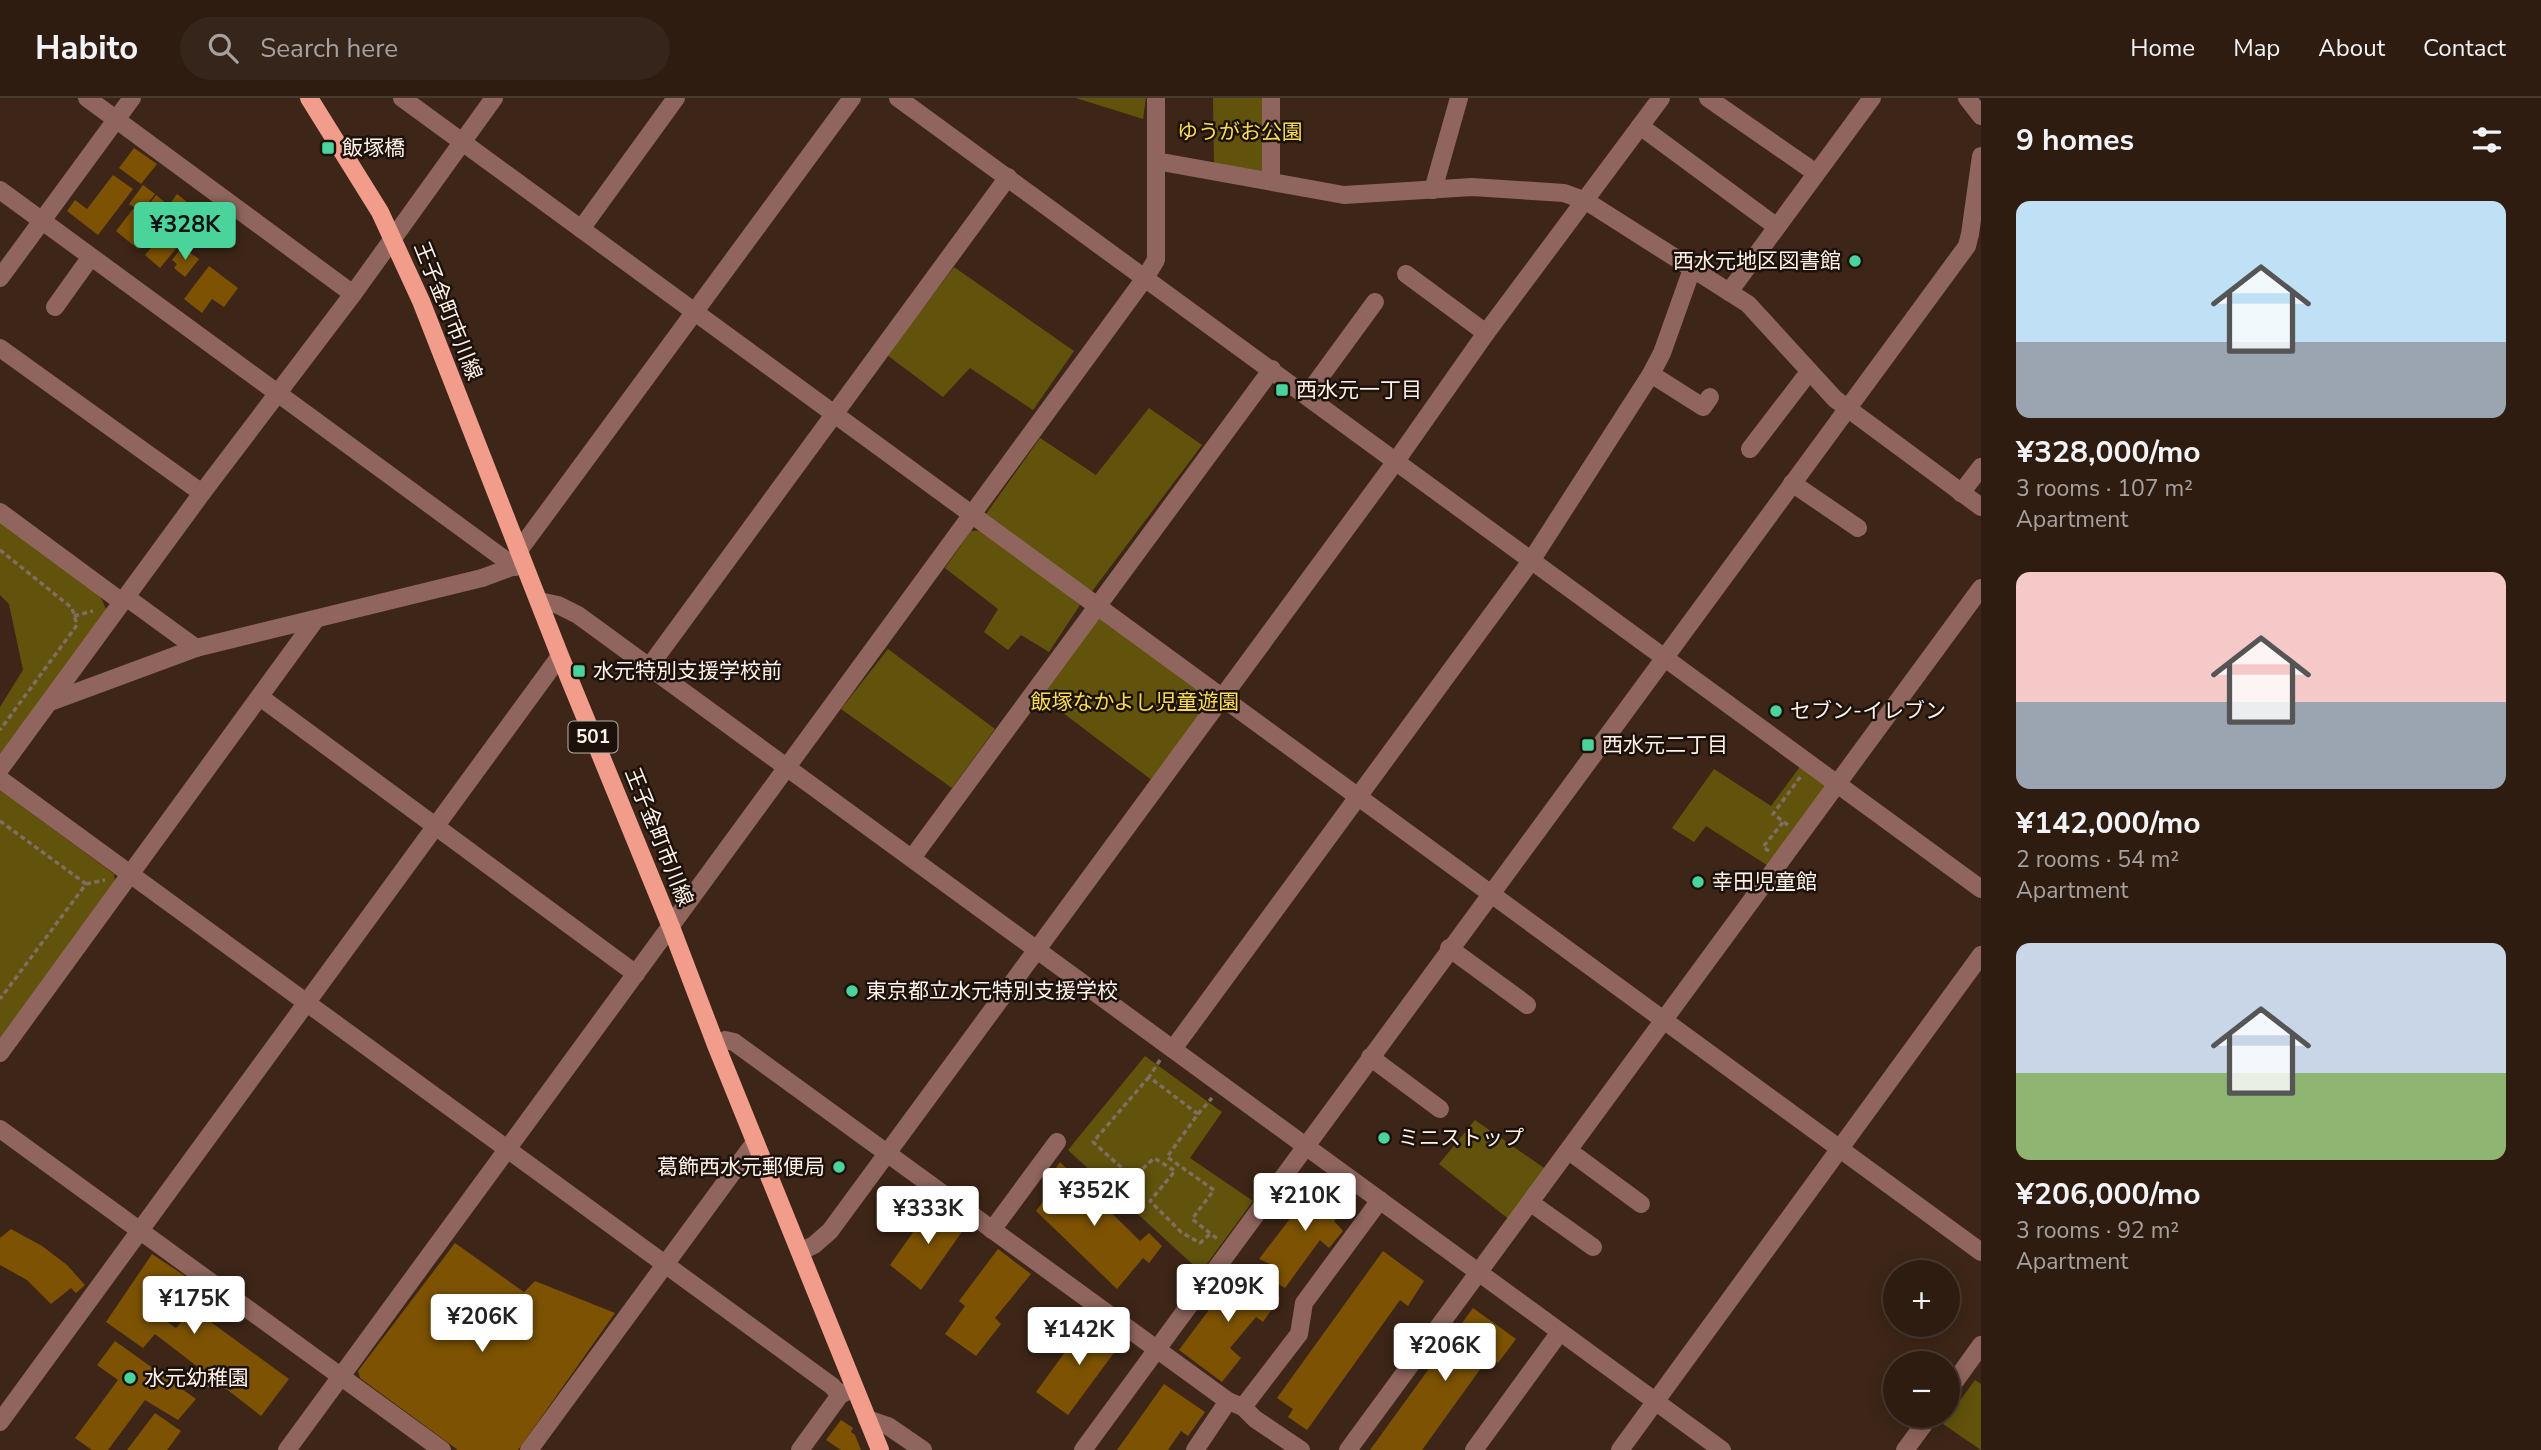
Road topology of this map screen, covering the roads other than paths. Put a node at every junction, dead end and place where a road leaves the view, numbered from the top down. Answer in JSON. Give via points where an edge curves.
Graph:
{"nodes":[{"id":1,"x":87,"y":98,"type":"edge"},
{"id":2,"x":132,"y":98,"type":"edge"},
{"id":3,"x":309,"y":98,"type":"edge"},
{"id":4,"x":402,"y":98,"type":"edge"},
{"id":5,"x":494,"y":98,"type":"edge"},
{"id":6,"x":676,"y":98,"type":"edge"},
{"id":7,"x":852,"y":98,"type":"edge"},
{"id":8,"x":898,"y":98,"type":"edge"},
{"id":9,"x":1156,"y":98,"type":"edge"},
{"id":10,"x":1271,"y":98,"type":"edge"},
{"id":11,"x":1459,"y":98,"type":"edge"},
{"id":12,"x":1661,"y":98,"type":"edge"},
{"id":13,"x":1708,"y":98,"type":"edge"},
{"id":14,"x":1872,"y":98,"type":"edge"},
{"id":15,"x":1967,"y":98,"type":"edge"},
{"id":16,"x":1981,"y":116,"type":"edge"},
{"id":17,"x":116,"y":120,"type":"junction"},
{"id":18,"x":1640,"y":127,"type":"junction"},
{"id":19,"x":462,"y":142,"type":"junction"},
{"id":20,"x":1981,"y":156,"type":"edge"},
{"id":21,"x":1156,"y":161,"type":"junction"},
{"id":22,"x":1816,"y":173,"type":"junction"},
{"id":23,"x":1008,"y":177,"type":"junction"},
{"id":24,"x":1271,"y":181,"type":"junction"},
{"id":25,"x":0,"y":190,"type":"edge"},
{"id":26,"x":1433,"y":190,"type":"junction"},
{"id":27,"x":1586,"y":201,"type":"junction"},
{"id":28,"x":41,"y":220,"type":"junction"},
{"id":29,"x":1777,"y":227,"type":"junction"},
{"id":30,"x":581,"y":229,"type":"junction"},
{"id":31,"x":1976,"y":236,"type":"edge"},
{"id":32,"x":393,"y":237,"type":"junction"},
{"id":33,"x":90,"y":258,"type":"junction"},
{"id":34,"x":1692,"y":269,"type":"junction"},
{"id":35,"x":1406,"y":274,"type":"dead end"},
{"id":36,"x":0,"y":278,"type":"edge"},
{"id":37,"x":1145,"y":278,"type":"junction"},
{"id":38,"x":1730,"y":292,"type":"junction"},
{"id":39,"x":352,"y":294,"type":"junction"},
{"id":40,"x":1375,"y":302,"type":"dead end"},
{"id":41,"x":55,"y":307,"type":"dead end"},
{"id":42,"x":694,"y":313,"type":"junction"},
{"id":43,"x":1486,"y":333,"type":"junction"},
{"id":44,"x":0,"y":348,"type":"edge"},
{"id":45,"x":1272,"y":369,"type":"junction"},
{"id":46,"x":1809,"y":372,"type":"junction"},
{"id":47,"x":1651,"y":374,"type":"junction"},
{"id":48,"x":277,"y":394,"type":"junction"},
{"id":49,"x":1307,"y":395,"type":"junction"},
{"id":50,"x":1710,"y":397,"type":"dead end"},
{"id":51,"x":1847,"y":408,"type":"junction"},
{"id":52,"x":835,"y":415,"type":"junction"},
{"id":53,"x":1750,"y":449,"type":"dead end"},
{"id":54,"x":1395,"y":461,"type":"junction"},
{"id":55,"x":1981,"y":467,"type":"edge"},
{"id":56,"x":1793,"y":483,"type":"junction"},
{"id":57,"x":1961,"y":492,"type":"junction"},
{"id":58,"x":202,"y":493,"type":"junction"},
{"id":59,"x":1981,"y":507,"type":"edge"},
{"id":60,"x":0,"y":512,"type":"edge"},
{"id":61,"x":973,"y":515,"type":"junction"},
{"id":62,"x":1858,"y":528,"type":"dead end"},
{"id":63,"x":520,"y":559,"type":"junction"},
{"id":64,"x":1531,"y":561,"type":"junction"},
{"id":65,"x":1981,"y":588,"type":"edge"},
{"id":66,"x":124,"y":600,"type":"junction"},
{"id":67,"x":539,"y":601,"type":"junction"},
{"id":68,"x":1098,"y":607,"type":"junction"},
{"id":69,"x":316,"y":619,"type":"junction"},
{"id":70,"x":196,"y":648,"type":"junction"},
{"id":71,"x":560,"y":656,"type":"junction"},
{"id":72,"x":1664,"y":657,"type":"junction"},
{"id":73,"x":649,"y":667,"type":"junction"},
{"id":74,"x":1222,"y":696,"type":"junction"},
{"id":75,"x":260,"y":697,"type":"junction"},
{"id":76,"x":50,"y":702,"type":"junction"},
{"id":77,"x":786,"y":768,"type":"junction"},
{"id":78,"x":0,"y":769,"type":"edge"},
{"id":79,"x":0,"y":779,"type":"edge"},
{"id":80,"x":1838,"y":783,"type":"junction"},
{"id":81,"x":1359,"y":796,"type":"junction"},
{"id":82,"x":434,"y":827,"type":"junction"},
{"id":83,"x":912,"y":858,"type":"junction"},
{"id":84,"x":130,"y":875,"type":"junction"},
{"id":85,"x":1981,"y":889,"type":"edge"},
{"id":86,"x":1490,"y":892,"type":"junction"},
{"id":87,"x":671,"y":927,"type":"junction"},
{"id":88,"x":1449,"y":948,"type":"junction"},
{"id":89,"x":1035,"y":950,"type":"junction"},
{"id":90,"x":1981,"y":955,"type":"edge"},
{"id":91,"x":636,"y":974,"type":"junction"},
{"id":92,"x":306,"y":1002,"type":"junction"},
{"id":93,"x":1527,"y":1005,"type":"dead end"},
{"id":94,"x":1664,"y":1020,"type":"junction"},
{"id":95,"x":716,"y":1045,"type":"junction"},
{"id":96,"x":1171,"y":1048,"type":"junction"},
{"id":97,"x":0,"y":1054,"type":"edge"},
{"id":98,"x":1370,"y":1057,"type":"junction"},
{"id":99,"x":1440,"y":1109,"type":"dead end"},
{"id":100,"x":0,"y":1129,"type":"edge"},
{"id":101,"x":755,"y":1142,"type":"junction"},
{"id":102,"x":1056,"y":1142,"type":"dead end"},
{"id":103,"x":1305,"y":1146,"type":"junction"},
{"id":104,"x":1840,"y":1149,"type":"junction"},
{"id":105,"x":508,"y":1151,"type":"junction"},
{"id":106,"x":1569,"y":1151,"type":"junction"},
{"id":107,"x":887,"y":1153,"type":"junction"},
{"id":108,"x":1380,"y":1200,"type":"junction"},
{"id":109,"x":1531,"y":1203,"type":"junction"},
{"id":110,"x":1641,"y":1204,"type":"dead end"},
{"id":111,"x":141,"y":1230,"type":"junction"},
{"id":112,"x":992,"y":1230,"type":"junction"},
{"id":113,"x":1593,"y":1247,"type":"dead end"},
{"id":114,"x":800,"y":1252,"type":"junction"},
{"id":115,"x":1981,"y":1252,"type":"edge"},
{"id":116,"x":664,"y":1265,"type":"junction"},
{"id":117,"x":1479,"y":1273,"type":"junction"},
{"id":118,"x":1560,"y":1332,"type":"junction"},
{"id":119,"x":1981,"y":1345,"type":"edge"},
{"id":120,"x":1156,"y":1349,"type":"junction"},
{"id":121,"x":1960,"y":1374,"type":"edge"},
{"id":122,"x":341,"y":1377,"type":"junction"},
{"id":123,"x":847,"y":1391,"type":"junction"},
{"id":124,"x":1655,"y":1401,"type":"junction"},
{"id":125,"x":1236,"y":1404,"type":"junction"},
{"id":126,"x":867,"y":1419,"type":"junction"},
{"id":127,"x":0,"y":1422,"type":"edge"},
{"id":128,"x":1921,"y":1428,"type":"edge"},
{"id":129,"x":287,"y":1450,"type":"edge"},
{"id":130,"x":442,"y":1450,"type":"edge"},
{"id":131,"x":529,"y":1450,"type":"edge"},
{"id":132,"x":800,"y":1450,"type":"edge"},
{"id":133,"x":880,"y":1450,"type":"edge"},
{"id":134,"x":923,"y":1450,"type":"edge"},
{"id":135,"x":1083,"y":1450,"type":"edge"},
{"id":136,"x":1195,"y":1450,"type":"edge"},
{"id":137,"x":1301,"y":1450,"type":"edge"},
{"id":138,"x":1348,"y":1450,"type":"edge"},
{"id":139,"x":1474,"y":1450,"type":"edge"},
{"id":140,"x":1620,"y":1450,"type":"edge"},
{"id":141,"x":1721,"y":1450,"type":"edge"},
{"id":142,"x":1905,"y":1450,"type":"edge"}],
"edges":[{"from":1,"to":17,"type":"street"},
{"from":2,"to":17,"type":"street"},
{"from":3,"to":32,"type":"main road","name":"王子金町市川線","number":"501"},
{"from":4,"to":19,"type":"street"},
{"from":5,"to":19,"type":"street"},
{"from":6,"to":30,"type":"street"},
{"from":7,"to":42,"type":"street"},
{"from":8,"to":23,"type":"street"},
{"from":9,"to":21,"type":"street"},
{"from":10,"to":24,"type":"street"},
{"from":11,"to":26,"type":"street"},
{"from":12,"to":18,"type":"street"},
{"from":13,"to":22,"type":"street"},
{"from":14,"to":22,"type":"street"},
{"from":15,"to":16,"type":"street"},
{"from":17,"to":28,"type":"street"},
{"from":17,"to":39,"type":"street"},
{"from":18,"to":27,"type":"street"},
{"from":18,"to":29,"type":"street"},
{"from":19,"to":30,"type":"street"},
{"from":19,"to":32,"type":"street"},
{"from":20,"to":31,"type":"street"},
{"from":21,"to":24,"type":"street"},
{"from":21,"to":37,"type":"street","via":[[1156,260]]},
{"from":22,"to":29,"type":"street"},
{"from":23,"to":37,"type":"street"},
{"from":23,"to":52,"type":"street"},
{"from":24,"to":26,"type":"street","via":[[1344,195]]},
{"from":25,"to":28,"type":"street"},
{"from":26,"to":27,"type":"street","via":[[1472,187],[1563,193]]},
{"from":27,"to":34,"type":"street"},
{"from":27,"to":43,"type":"street"},
{"from":28,"to":33,"type":"street"},
{"from":28,"to":36,"type":"street"},
{"from":29,"to":38,"type":"street"},
{"from":30,"to":42,"type":"street"},
{"from":31,"to":51,"type":"street"},
{"from":32,"to":39,"type":"street"},
{"from":32,"to":63,"type":"main road","name":"王子金町市川線","number":"501"},
{"from":33,"to":41,"type":"street"},
{"from":33,"to":48,"type":"street"},
{"from":34,"to":38,"type":"street"},
{"from":34,"to":47,"type":"street"},
{"from":35,"to":43,"type":"street"},
{"from":37,"to":45,"type":"street"},
{"from":37,"to":61,"type":"street"},
{"from":38,"to":46,"type":"street","via":[[1748,304]]},
{"from":39,"to":48,"type":"street"},
{"from":40,"to":49,"type":"street"},
{"from":42,"to":52,"type":"street"},
{"from":42,"to":63,"type":"street"},
{"from":43,"to":54,"type":"street"},
{"from":44,"to":58,"type":"street"},
{"from":45,"to":49,"type":"street"},
{"from":45,"to":68,"type":"street"},
{"from":46,"to":51,"type":"street"},
{"from":46,"to":53,"type":"street"},
{"from":47,"to":50,"type":"street","via":[[1703,407]]},
{"from":47,"to":64,"type":"street"},
{"from":48,"to":58,"type":"street"},
{"from":48,"to":63,"type":"street"},
{"from":49,"to":54,"type":"street"},
{"from":51,"to":56,"type":"street"},
{"from":51,"to":57,"type":"street"},
{"from":52,"to":61,"type":"street"},
{"from":52,"to":73,"type":"street"},
{"from":54,"to":64,"type":"street"},
{"from":54,"to":74,"type":"street"},
{"from":55,"to":57,"type":"street"},
{"from":56,"to":62,"type":"street"},
{"from":56,"to":72,"type":"street"},
{"from":57,"to":59,"type":"street"},
{"from":58,"to":66,"type":"street"},
{"from":60,"to":66,"type":"street"},
{"from":61,"to":68,"type":"street"},
{"from":61,"to":77,"type":"street"},
{"from":63,"to":67,"type":"main road","name":"王子金町市川線","number":"501"},
{"from":63,"to":69,"type":"street","via":[[482,578]]},
{"from":64,"to":72,"type":"street"},
{"from":64,"to":81,"type":"street"},
{"from":65,"to":80,"type":"street"},
{"from":66,"to":70,"type":"street"},
{"from":66,"to":76,"type":"street"},
{"from":67,"to":71,"type":"main road","name":"王子金町市川線","number":"501"},
{"from":67,"to":73,"type":"street","via":[[568,609]]},
{"from":68,"to":74,"type":"street"},
{"from":68,"to":83,"type":"street"},
{"from":69,"to":70,"type":"street"},
{"from":69,"to":75,"type":"street"},
{"from":70,"to":76,"type":"street"},
{"from":71,"to":82,"type":"street"},
{"from":71,"to":87,"type":"main road","name":"王子金町市川線","number":"501"},
{"from":72,"to":80,"type":"street"},
{"from":72,"to":86,"type":"street"},
{"from":73,"to":77,"type":"street"},
{"from":74,"to":81,"type":"street"},
{"from":74,"to":89,"type":"street"},
{"from":75,"to":82,"type":"street"},
{"from":75,"to":84,"type":"street"},
{"from":76,"to":78,"type":"street"},
{"from":77,"to":83,"type":"street"},
{"from":77,"to":87,"type":"street"},
{"from":79,"to":84,"type":"street"},
{"from":80,"to":85,"type":"street"},
{"from":80,"to":94,"type":"street"},
{"from":81,"to":86,"type":"street"},
{"from":81,"to":96,"type":"street"},
{"from":82,"to":91,"type":"street"},
{"from":82,"to":92,"type":"street"},
{"from":83,"to":89,"type":"street"},
{"from":84,"to":92,"type":"street"},
{"from":84,"to":97,"type":"street"},
{"from":86,"to":88,"type":"street"},
{"from":86,"to":94,"type":"street"},
{"from":87,"to":91,"type":"street"},
{"from":87,"to":95,"type":"main road","name":"王子金町市川線","number":"501"},
{"from":88,"to":93,"type":"street"},
{"from":88,"to":98,"type":"street"},
{"from":89,"to":96,"type":"street"},
{"from":89,"to":107,"type":"street"},
{"from":90,"to":104,"type":"street"},
{"from":91,"to":105,"type":"street"},
{"from":92,"to":105,"type":"street"},
{"from":92,"to":111,"type":"street"},
{"from":94,"to":104,"type":"street"},
{"from":94,"to":106,"type":"street"},
{"from":95,"to":101,"type":"main road","name":"王子金町市川線","number":"501"},
{"from":95,"to":107,"type":"street","via":[[734,1042]]},
{"from":96,"to":103,"type":"street"},
{"from":98,"to":99,"type":"street"},
{"from":98,"to":103,"type":"street"},
{"from":100,"to":111,"type":"street"},
{"from":101,"to":114,"type":"main road","name":"王子金町市川線","number":"501"},
{"from":101,"to":116,"type":"street"},
{"from":102,"to":112,"type":"street"},
{"from":103,"to":108,"type":"street"},
{"from":103,"to":120,"type":"street"},
{"from":104,"to":115,"type":"street"},
{"from":104,"to":124,"type":"street"},
{"from":105,"to":116,"type":"street"},
{"from":105,"to":122,"type":"street"},
{"from":106,"to":109,"type":"street"},
{"from":106,"to":110,"type":"street"},
{"from":107,"to":112,"type":"street"},
{"from":107,"to":114,"type":"street","via":[[830,1231]]},
{"from":108,"to":117,"type":"street"},
{"from":108,"to":125,"type":"street","via":[[1304,1303],[1298,1334]]},
{"from":109,"to":113,"type":"street"},
{"from":109,"to":117,"type":"street"},
{"from":111,"to":122,"type":"street"},
{"from":111,"to":127,"type":"street"},
{"from":112,"to":120,"type":"street"},
{"from":114,"to":123,"type":"main road","name":"王子金町市川線","number":"501"},
{"from":116,"to":123,"type":"street","via":[[832,1386]]},
{"from":116,"to":131,"type":"street"},
{"from":117,"to":118,"type":"street"},
{"from":117,"to":138,"type":"street"},
{"from":118,"to":124,"type":"street"},
{"from":118,"to":139,"type":"street"},
{"from":119,"to":121,"type":"street"},
{"from":120,"to":125,"type":"street"},
{"from":120,"to":135,"type":"street"},
{"from":122,"to":129,"type":"street"},
{"from":122,"to":130,"type":"street"},
{"from":123,"to":126,"type":"main road","name":"王子金町市川線","number":"501"},
{"from":123,"to":132,"type":"street"},
{"from":124,"to":140,"type":"street"},
{"from":124,"to":141,"type":"street"},
{"from":125,"to":136,"type":"street"},
{"from":125,"to":137,"type":"street"},
{"from":126,"to":133,"type":"main road","name":"王子金町市川線","number":"501"},
{"from":126,"to":134,"type":"street","via":[[888,1426]]},
{"from":128,"to":142,"type":"street"}]}
